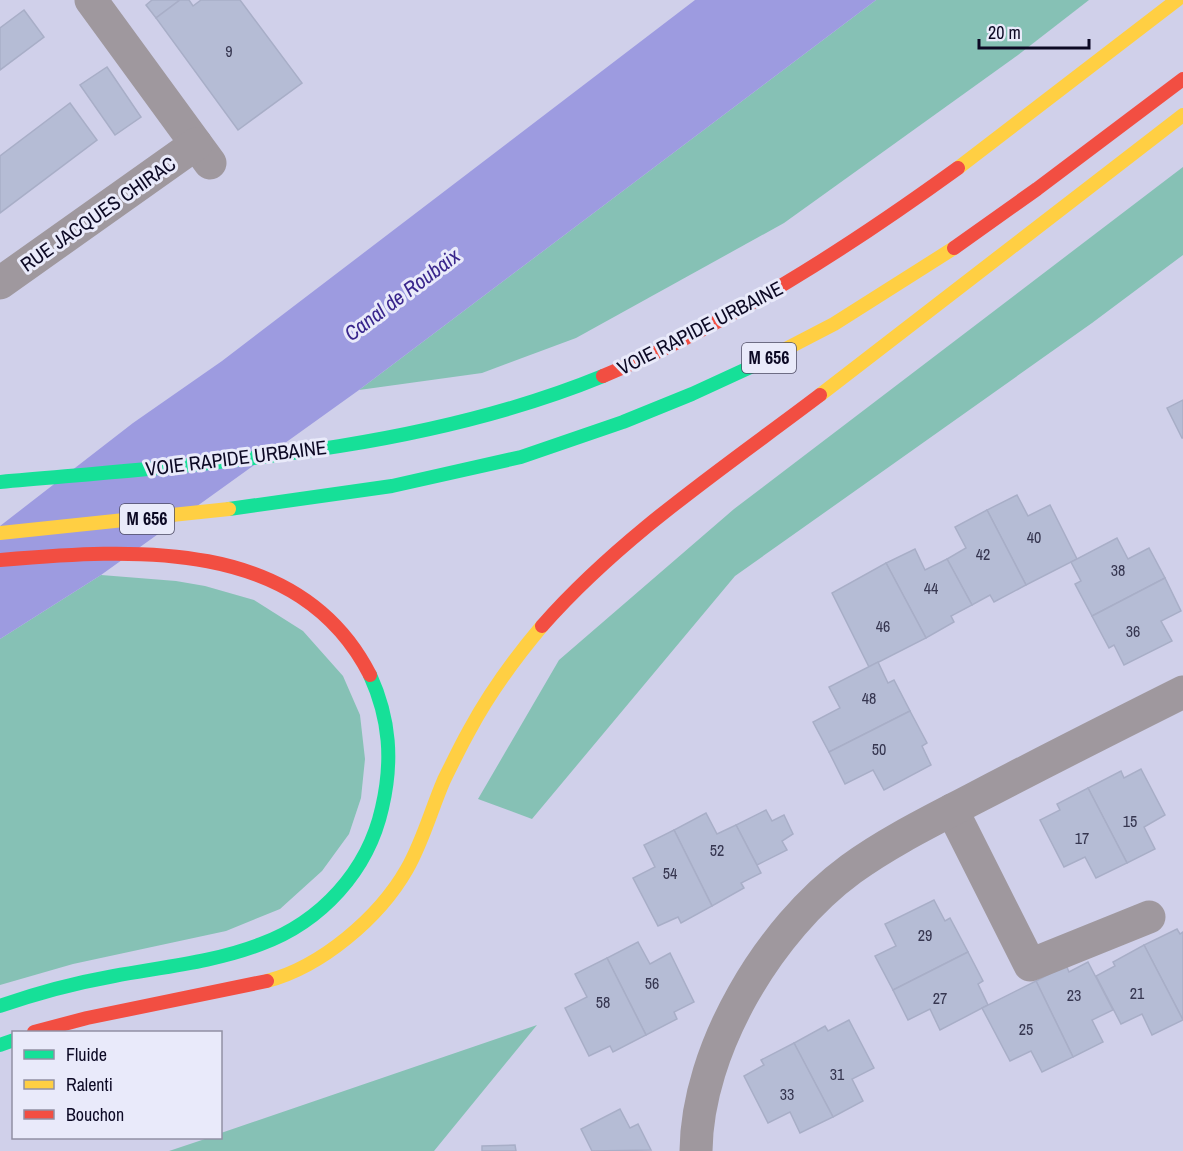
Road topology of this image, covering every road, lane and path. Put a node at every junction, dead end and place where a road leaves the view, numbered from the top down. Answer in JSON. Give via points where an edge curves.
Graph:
{"nodes":[{"id":1,"x":91,"y":0,"type":"edge"},
{"id":2,"x":1177,"y":0,"type":"edge"},
{"id":3,"x":1183,"y":79,"type":"edge"},
{"id":4,"x":1183,"y":115,"type":"edge"},
{"id":5,"x":0,"y":283,"type":"edge"},
{"id":6,"x":239,"y":460,"type":"junction"},
{"id":7,"x":36,"y":465,"type":"dead end"},
{"id":8,"x":0,"y":482,"type":"edge"},
{"id":9,"x":0,"y":532,"type":"edge"},
{"id":10,"x":0,"y":560,"type":"edge"},
{"id":11,"x":1183,"y":692,"type":"edge"},
{"id":12,"x":952,"y":810,"type":"junction"},
{"id":13,"x":1149,"y":917,"type":"dead end"},
{"id":14,"x":0,"y":1006,"type":"edge"},
{"id":15,"x":38,"y":1031,"type":"edge"},
{"id":16,"x":696,"y":1151,"type":"edge"}],
"edges":[{"from":1,"to":5,"type":"street","name":"RUE JACQUES CHIRAC","via":[[203,154]]},
{"from":2,"to":6,"type":"highway","name":"VOIE RAPIDE URBAINE","via":[[895,214],[784,285],[649,358],[498,413],[366,442]]},
{"from":3,"to":9,"type":"highway","number":"M 656","via":[[985,227],[905,280],[781,353],[602,430],[524,456],[384,488],[206,514]]},
{"from":4,"to":15,"type":"highway","via":[[648,525],[560,606],[527,644],[469,731],[407,869],[375,912],[337,945],[279,978]]},
{"from":6,"to":7,"type":"highway"},
{"from":6,"to":8,"type":"highway","name":"VOIE RAPIDE URBAINE"},
{"from":10,"to":14,"type":"highway","via":[[181,556],[242,569],[282,586],[341,630],[361,657],[376,684],[386,720],[390,759],[378,829],[363,860],[344,887],[294,928],[261,945],[86,981]]},
{"from":11,"to":12,"type":"street"},
{"from":12,"to":13,"type":"street","via":[[1030,965]]},
{"from":12,"to":16,"type":"street","via":[[899,838],[826,889],[769,955],[740,1000],[715,1053],[700,1107]]}]}
